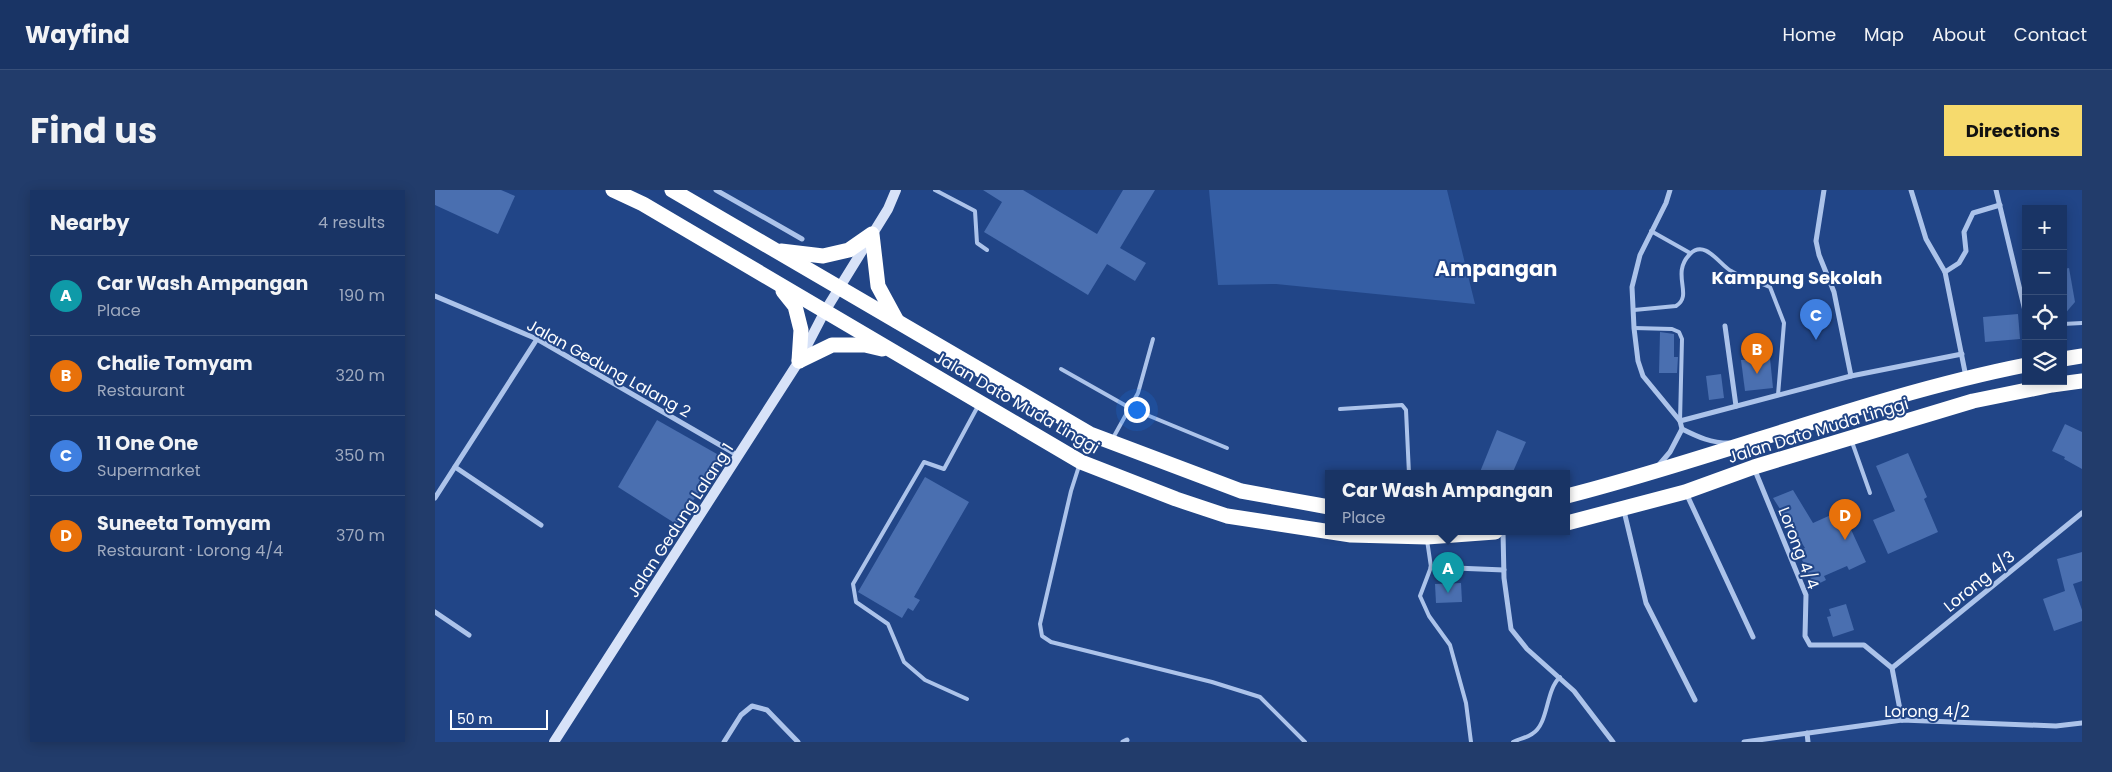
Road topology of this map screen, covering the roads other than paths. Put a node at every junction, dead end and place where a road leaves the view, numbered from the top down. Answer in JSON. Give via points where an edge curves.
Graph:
{"nodes":[{"id":1,"x":613,"y":190,"type":"edge"},
{"id":2,"x":672,"y":190,"type":"edge"},
{"id":3,"x":716,"y":190,"type":"edge"},
{"id":4,"x":896,"y":190,"type":"edge"},
{"id":5,"x":1670,"y":190,"type":"edge"},
{"id":6,"x":1824,"y":190,"type":"edge"},
{"id":7,"x":1911,"y":190,"type":"edge"},
{"id":8,"x":1996,"y":190,"type":"edge"},
{"id":9,"x":938,"y":191,"type":"edge"},
{"id":10,"x":2000,"y":205,"type":"junction"},
{"id":11,"x":1651,"y":231,"type":"junction"},
{"id":12,"x":872,"y":234,"type":"junction"},
{"id":13,"x":802,"y":239,"type":"dead end"},
{"id":14,"x":987,"y":250,"type":"dead end"},
{"id":15,"x":776,"y":251,"type":"junction"},
{"id":16,"x":1690,"y":254,"type":"junction"},
{"id":17,"x":1945,"y":272,"type":"junction"},
{"id":18,"x":775,"y":282,"type":"junction"},
{"id":19,"x":839,"y":288,"type":"junction"},
{"id":20,"x":435,"y":296,"type":"edge"},
{"id":21,"x":2022,"y":298,"type":"edge"},
{"id":22,"x":1634,"y":310,"type":"junction"},
{"id":23,"x":825,"y":311,"type":"junction"},
{"id":24,"x":898,"y":323,"type":"junction"},
{"id":25,"x":2082,"y":323,"type":"edge"},
{"id":26,"x":2067,"y":324,"type":"edge"},
{"id":27,"x":1725,"y":326,"type":"dead end"},
{"id":28,"x":1634,"y":328,"type":"junction"},
{"id":29,"x":537,"y":339,"type":"junction"},
{"id":30,"x":1153,"y":339,"type":"dead end"},
{"id":31,"x":893,"y":351,"type":"junction"},
{"id":32,"x":1962,"y":354,"type":"junction"},
{"id":33,"x":2082,"y":356,"type":"edge"},
{"id":34,"x":2067,"y":358,"type":"edge"},
{"id":35,"x":799,"y":361,"type":"junction"},
{"id":36,"x":2022,"y":366,"type":"edge"},
{"id":37,"x":1061,"y":369,"type":"dead end"},
{"id":38,"x":1851,"y":376,"type":"junction"},
{"id":39,"x":1966,"y":377,"type":"junction"},
{"id":40,"x":2082,"y":382,"type":"edge"},
{"id":41,"x":1778,"y":395,"type":"junction"},
{"id":42,"x":981,"y":402,"type":"junction"},
{"id":43,"x":1736,"y":406,"type":"junction"},
{"id":44,"x":1130,"y":408,"type":"junction"},
{"id":45,"x":1340,"y":409,"type":"dead end"},
{"id":46,"x":1680,"y":421,"type":"junction"},
{"id":47,"x":1682,"y":429,"type":"junction"},
{"id":48,"x":1850,"y":438,"type":"junction"},
{"id":49,"x":1111,"y":443,"type":"junction"},
{"id":50,"x":1746,"y":443,"type":"junction"},
{"id":51,"x":1227,"y":448,"type":"dead end"},
{"id":52,"x":739,"y":456,"type":"junction"},
{"id":53,"x":1081,"y":462,"type":"junction"},
{"id":54,"x":455,"y":467,"type":"junction"},
{"id":55,"x":1754,"y":467,"type":"junction"},
{"id":56,"x":1409,"y":470,"type":"edge"},
{"id":57,"x":1639,"y":478,"type":"junction"},
{"id":58,"x":1685,"y":492,"type":"junction"},
{"id":59,"x":1870,"y":493,"type":"dead end"},
{"id":60,"x":1570,"y":495,"type":"edge"},
{"id":61,"x":435,"y":498,"type":"edge"},
{"id":62,"x":1325,"y":506,"type":"edge"},
{"id":63,"x":1623,"y":508,"type":"junction"},
{"id":64,"x":2082,"y":513,"type":"edge"},
{"id":65,"x":1570,"y":522,"type":"edge"},
{"id":66,"x":541,"y":525,"type":"dead end"},
{"id":67,"x":1325,"y":531,"type":"edge"},
{"id":68,"x":1351,"y":535,"type":"edge"},
{"id":69,"x":1454,"y":535,"type":"edge"},
{"id":70,"x":1503,"y":535,"type":"edge"},
{"id":71,"x":1427,"y":537,"type":"junction"},
{"id":72,"x":1431,"y":567,"type":"junction"},
{"id":73,"x":1504,"y":570,"type":"junction"},
{"id":74,"x":435,"y":612,"type":"edge"},
{"id":75,"x":469,"y":635,"type":"dead end"},
{"id":76,"x":1753,"y":637,"type":"dead end"},
{"id":77,"x":1892,"y":668,"type":"junction"},
{"id":78,"x":1560,"y":676,"type":"junction"},
{"id":79,"x":967,"y":698,"type":"dead end"},
{"id":80,"x":1695,"y":700,"type":"dead end"},
{"id":81,"x":1902,"y":720,"type":"junction"},
{"id":82,"x":2082,"y":723,"type":"edge"},
{"id":83,"x":1807,"y":733,"type":"junction"},
{"id":84,"x":554,"y":742,"type":"edge"},
{"id":85,"x":724,"y":742,"type":"edge"},
{"id":86,"x":798,"y":742,"type":"edge"},
{"id":87,"x":1305,"y":742,"type":"edge"},
{"id":88,"x":1471,"y":742,"type":"edge"},
{"id":89,"x":1513,"y":742,"type":"edge"},
{"id":90,"x":1613,"y":742,"type":"edge"},
{"id":91,"x":1744,"y":742,"type":"edge"},
{"id":92,"x":1807,"y":742,"type":"edge"}],
"edges":[{"from":1,"to":18,"type":"highway","name":"Jalan Dato Muda Linggi","via":[[643,204]]},
{"from":2,"to":15,"type":"highway","name":"Jalan Dato Muda Linggi"},
{"from":3,"to":13,"type":"street"},
{"from":4,"to":12,"type":"street","name":"Jalan Gedung Lalang 1"},
{"from":5,"to":11,"type":"street"},
{"from":6,"to":38,"type":"street","via":[[1816,241],[1834,292]]},
{"from":7,"to":17,"type":"street","via":[[1926,238]]},
{"from":8,"to":10,"type":"street"},
{"from":9,"to":14,"type":"lane","via":[[975,211],[977,243]]},
{"from":10,"to":17,"type":"street","via":[[1973,213],[1964,232],[1966,251],[1959,263]]},
{"from":10,"to":21,"type":"street"},
{"from":11,"to":16,"type":"lane"},
{"from":11,"to":22,"type":"street","via":[[1640,255],[1632,286]]},
{"from":12,"to":15,"type":"highway","via":[[849,250],[823,256]]},
{"from":12,"to":19,"type":"street","name":"Jalan Gedung Lalang 1"},
{"from":12,"to":24,"type":"highway","via":[[878,286]]},
{"from":15,"to":19,"type":"highway","name":"Jalan Dato Muda Linggi"},
{"from":16,"to":22,"type":"lane","via":[[1680,269],[1681,303]]},
{"from":16,"to":41,"type":"lane","via":[[1701,250],[1711,253],[1731,271],[1770,287],[1784,323]]},
{"from":17,"to":32,"type":"street"},
{"from":18,"to":23,"type":"highway","name":"Jalan Dato Muda Linggi"},
{"from":18,"to":35,"type":"highway","via":[[795,306],[801,330]]},
{"from":19,"to":23,"type":"street","name":"Jalan Gedung Lalang 1"},
{"from":19,"to":24,"type":"highway","name":"Jalan Dato Muda Linggi"},
{"from":20,"to":29,"type":"street","name":"Jalan Gedung Lalang 2"},
{"from":22,"to":28,"type":"street"},
{"from":23,"to":31,"type":"highway","name":"Jalan Dato Muda Linggi"},
{"from":23,"to":35,"type":"street","name":"Jalan Gedung Lalang 1"},
{"from":24,"to":49,"type":"highway","name":"Jalan Dato Muda Linggi","via":[[1089,434]]},
{"from":25,"to":26,"type":"lane"},
{"from":27,"to":43,"type":"street"},
{"from":28,"to":46,"type":"street","via":[[1643,376]]},
{"from":28,"to":46,"type":"lane","via":[[1679,332]]},
{"from":29,"to":52,"type":"street","name":"Jalan Gedung Lalang 2"},
{"from":29,"to":54,"type":"street"},
{"from":30,"to":44,"type":"lane","via":[[1138,393]]},
{"from":31,"to":35,"type":"highway","via":[[865,345],[832,345]]},
{"from":31,"to":42,"type":"highway","name":"Jalan Dato Muda Linggi"},
{"from":32,"to":38,"type":"street"},
{"from":32,"to":39,"type":"street"},
{"from":33,"to":34,"type":"highway"},
{"from":35,"to":52,"type":"street","name":"Jalan Gedung Lalang 1"},
{"from":36,"to":39,"type":"highway","name":"Jalan Dato Muda Linggi"},
{"from":37,"to":44,"type":"lane"},
{"from":38,"to":41,"type":"street"},
{"from":39,"to":50,"type":"highway","name":"Jalan Dato Muda Linggi"},
{"from":40,"to":48,"type":"highway","name":"Jalan Dato Muda Linggi","via":[[1973,401]]},
{"from":41,"to":43,"type":"street"},
{"from":42,"to":53,"type":"highway","name":"Jalan Dato Muda Linggi"},
{"from":42,"to":79,"type":"lane","via":[[944,469],[924,462],[853,584],[857,602],[888,624],[904,662],[925,680]]},
{"from":43,"to":46,"type":"street"},
{"from":44,"to":49,"type":"lane"},
{"from":44,"to":51,"type":"lane"},
{"from":45,"to":56,"type":"lane","via":[[1401,405],[1406,410]]},
{"from":46,"to":47,"type":"street"},
{"from":47,"to":50,"type":"street","via":[[1716,443]]},
{"from":47,"to":57,"type":"street","via":[[1661,464]]},
{"from":48,"to":55,"type":"highway","name":"Jalan Dato Muda Linggi"},
{"from":48,"to":59,"type":"lane"},
{"from":49,"to":62,"type":"highway","name":"Jalan Dato Muda Linggi","via":[[1241,491]]},
{"from":50,"to":57,"type":"highway","name":"Jalan Dato Muda Linggi"},
{"from":52,"to":84,"type":"street","name":"Jalan Gedung Lalang 1"},
{"from":53,"to":67,"type":"highway","name":"Jalan Dato Muda Linggi","via":[[1176,500],[1227,516]]},
{"from":53,"to":87,"type":"lane","via":[[1071,491],[1042,615],[1042,636],[1051,642],[1260,697]]},
{"from":54,"to":61,"type":"street"},
{"from":54,"to":66,"type":"street"},
{"from":55,"to":58,"type":"highway","name":"Jalan Dato Muda Linggi"},
{"from":55,"to":77,"type":"street","name":"Lorong 4/4","via":[[1806,595],[1805,636],[1810,645],[1864,645]]},
{"from":57,"to":60,"type":"highway","name":"Jalan Dato Muda Linggi"},
{"from":58,"to":63,"type":"highway","name":"Jalan Dato Muda Linggi"},
{"from":58,"to":76,"type":"street"},
{"from":63,"to":65,"type":"highway","name":"Jalan Dato Muda Linggi"},
{"from":63,"to":80,"type":"street","via":[[1646,603]]},
{"from":64,"to":77,"type":"street","name":"Lorong 4/3"},
{"from":68,"to":71,"type":"highway","name":"Jalan Dato Muda Linggi"},
{"from":69,"to":71,"type":"highway","name":"Jalan Dato Muda Linggi"},
{"from":70,"to":73,"type":"street"},
{"from":71,"to":72,"type":"lane"},
{"from":72,"to":73,"type":"street"},
{"from":72,"to":88,"type":"lane","via":[[1420,596],[1429,616],[1451,645],[1466,703]]},
{"from":73,"to":78,"type":"street","via":[[1511,629],[1527,649]]},
{"from":74,"to":75,"type":"street"},
{"from":77,"to":81,"type":"street"},
{"from":78,"to":89,"type":"lane","via":[[1554,682],[1543,718],[1534,733]]},
{"from":78,"to":90,"type":"street"},
{"from":81,"to":82,"type":"street","name":"Lorong 4/2","via":[[2056,726]]},
{"from":81,"to":83,"type":"street","name":"Lorong 4/2"},
{"from":83,"to":91,"type":"street","name":"Lorong 4/2"},
{"from":83,"to":92,"type":"street"},
{"from":85,"to":86,"type":"street","via":[[741,715],[753,706],[767,710]]}]}
